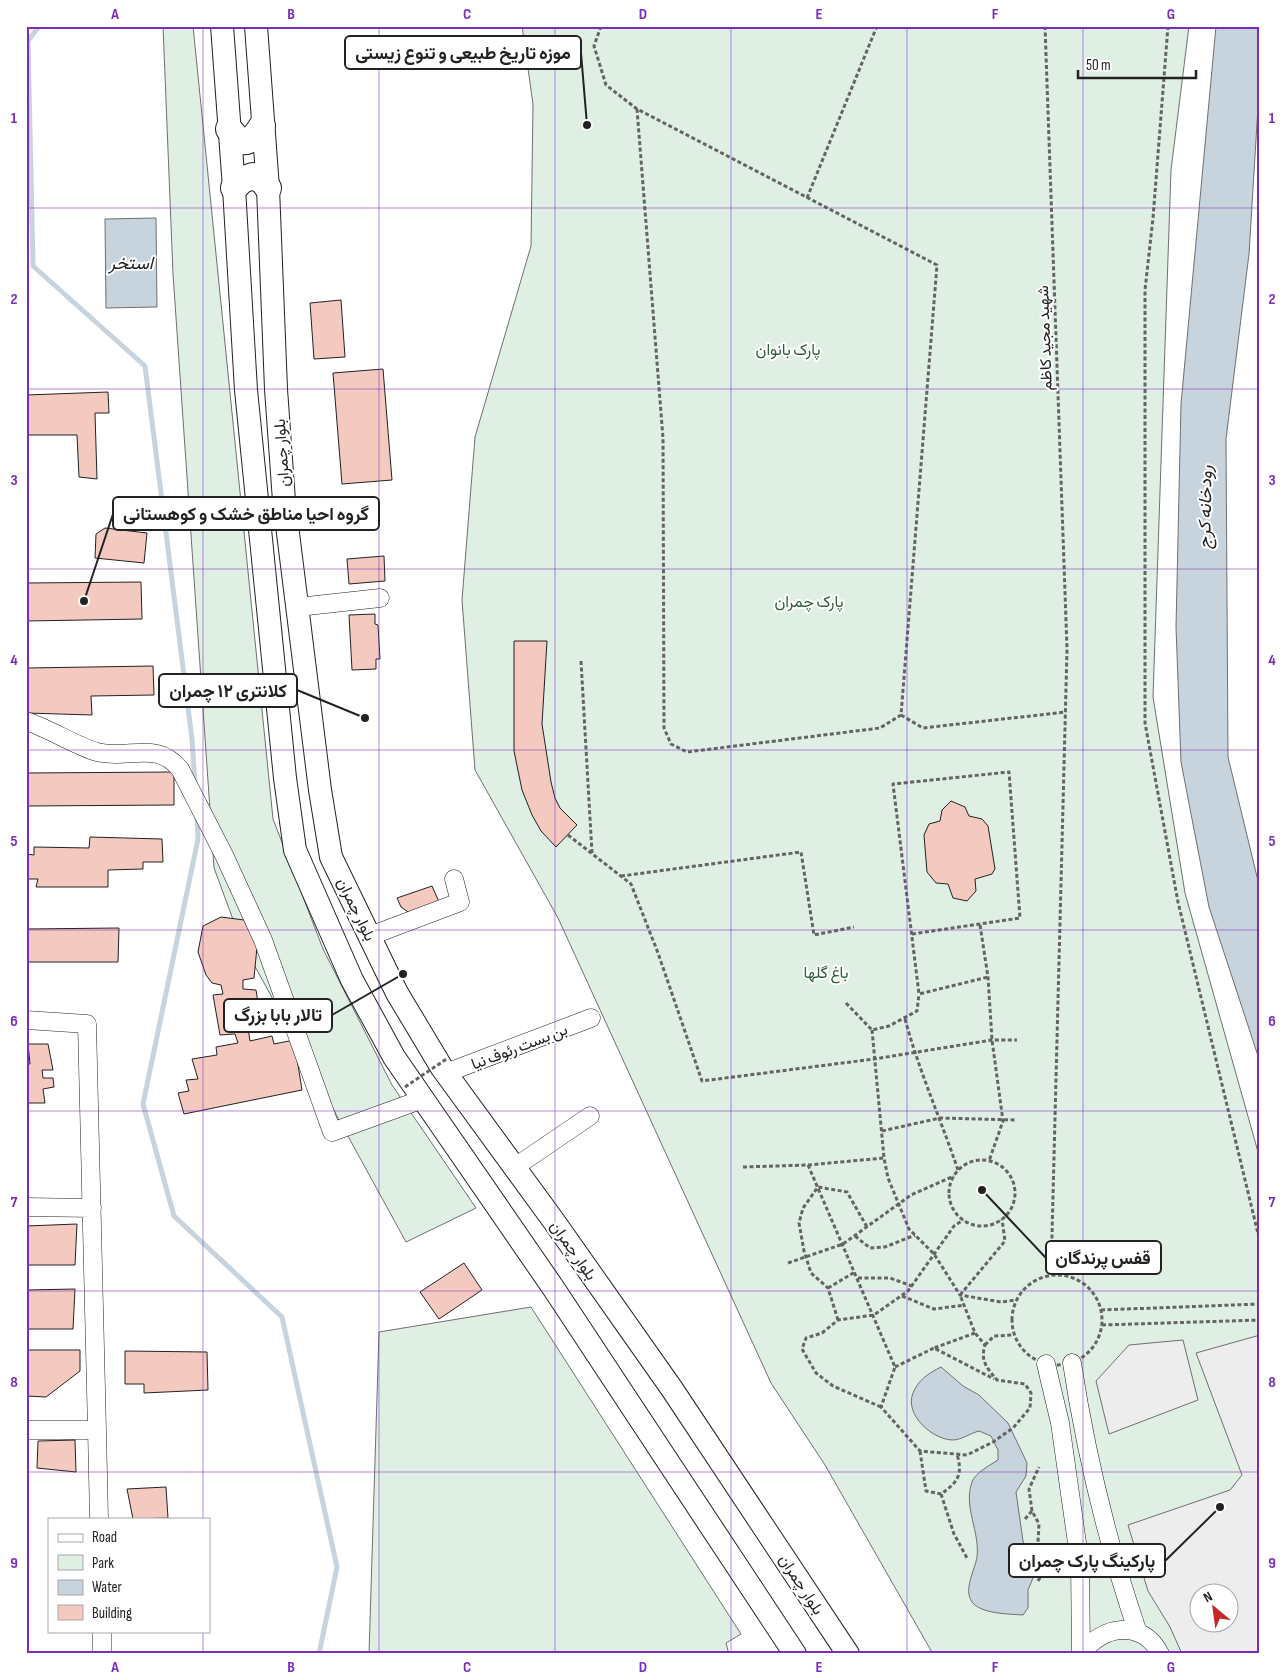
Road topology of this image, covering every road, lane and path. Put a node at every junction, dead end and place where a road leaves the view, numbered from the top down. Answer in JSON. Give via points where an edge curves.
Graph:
{"nodes":[{"id":1,"x":222,"y":26,"type":"edge"},
{"id":2,"x":256,"y":26,"type":"edge"},
{"id":3,"x":601,"y":26,"type":"edge"},
{"id":4,"x":877,"y":26,"type":"edge"},
{"id":5,"x":1045,"y":26,"type":"edge"},
{"id":6,"x":1168,"y":26,"type":"edge"},
{"id":7,"x":636,"y":109,"type":"junction"},
{"id":8,"x":262,"y":126,"type":"junction"},
{"id":9,"x":229,"y":129,"type":"junction"},
{"id":10,"x":234,"y":188,"type":"junction"},
{"id":11,"x":268,"y":188,"type":"junction"},
{"id":12,"x":807,"y":198,"type":"junction"},
{"id":13,"x":380,"y":598,"type":"dead end"},
{"id":14,"x":298,"y":607,"type":"junction"},
{"id":15,"x":581,"y":660,"type":"dead end"},
{"id":16,"x":1066,"y":712,"type":"junction"},
{"id":17,"x":901,"y":715,"type":"junction"},
{"id":18,"x":26,"y":721,"type":"edge"},
{"id":19,"x":568,"y":835,"type":"dead end"},
{"id":20,"x":592,"y":854,"type":"junction"},
{"id":21,"x":620,"y":876,"type":"junction"},
{"id":22,"x":454,"y":879,"type":"dead end"},
{"id":23,"x":980,"y":924,"type":"junction"},
{"id":24,"x":854,"y":927,"type":"dead end"},
{"id":25,"x":912,"y":934,"type":"junction"},
{"id":26,"x":370,"y":936,"type":"junction"},
{"id":27,"x":988,"y":977,"type":"junction"},
{"id":28,"x":919,"y":994,"type":"junction"},
{"id":29,"x":846,"y":1003,"type":"dead end"},
{"id":30,"x":591,"y":1018,"type":"dead end"},
{"id":31,"x":905,"y":1019,"type":"junction"},
{"id":32,"x":26,"y":1020,"type":"edge"},
{"id":33,"x":872,"y":1030,"type":"junction"},
{"id":34,"x":992,"y":1040,"type":"junction"},
{"id":35,"x":1017,"y":1040,"type":"dead end"},
{"id":36,"x":914,"y":1052,"type":"junction"},
{"id":37,"x":874,"y":1059,"type":"junction"},
{"id":38,"x":447,"y":1066,"type":"junction"},
{"id":39,"x":414,"y":1093,"type":"junction"},
{"id":40,"x":590,"y":1116,"type":"dead end"},
{"id":41,"x":940,"y":1118,"type":"junction"},
{"id":42,"x":1016,"y":1120,"type":"dead end"},
{"id":43,"x":1003,"y":1121,"type":"junction"},
{"id":44,"x":882,"y":1131,"type":"junction"},
{"id":45,"x":884,"y":1158,"type":"junction"},
{"id":46,"x":989,"y":1161,"type":"junction"},
{"id":47,"x":808,"y":1166,"type":"junction"},
{"id":48,"x":515,"y":1167,"type":"junction"},
{"id":49,"x":743,"y":1167,"type":"dead end"},
{"id":50,"x":958,"y":1170,"type":"junction"},
{"id":51,"x":954,"y":1176,"type":"junction"},
{"id":52,"x":818,"y":1187,"type":"junction"},
{"id":53,"x":898,"y":1204,"type":"junction"},
{"id":54,"x":26,"y":1207,"type":"edge"},
{"id":55,"x":92,"y":1208,"type":"junction"},
{"id":56,"x":1002,"y":1219,"type":"junction"},
{"id":57,"x":963,"y":1220,"type":"junction"},
{"id":58,"x":867,"y":1227,"type":"junction"},
{"id":59,"x":915,"y":1235,"type":"junction"},
{"id":60,"x":855,"y":1236,"type":"junction"},
{"id":61,"x":1260,"y":1242,"type":"edge"},
{"id":62,"x":843,"y":1244,"type":"junction"},
{"id":63,"x":934,"y":1254,"type":"junction"},
{"id":64,"x":805,"y":1256,"type":"junction"},
{"id":65,"x":788,"y":1263,"type":"dead end"},
{"id":66,"x":856,"y":1272,"type":"junction"},
{"id":67,"x":1051,"y":1274,"type":"junction"},
{"id":68,"x":858,"y":1278,"type":"junction"},
{"id":69,"x":912,"y":1286,"type":"junction"},
{"id":70,"x":828,"y":1288,"type":"junction"},
{"id":71,"x":960,"y":1295,"type":"junction"},
{"id":72,"x":902,"y":1296,"type":"junction"},
{"id":73,"x":1016,"y":1300,"type":"junction"},
{"id":74,"x":1260,"y":1304,"type":"edge"},
{"id":75,"x":964,"y":1306,"type":"junction"},
{"id":76,"x":1102,"y":1310,"type":"junction"},
{"id":77,"x":874,"y":1315,"type":"junction"},
{"id":78,"x":838,"y":1320,"type":"junction"},
{"id":79,"x":1260,"y":1320,"type":"edge"},
{"id":80,"x":1102,"y":1325,"type":"junction"},
{"id":81,"x":975,"y":1332,"type":"junction"},
{"id":82,"x":1013,"y":1334,"type":"junction"},
{"id":83,"x":985,"y":1345,"type":"junction"},
{"id":84,"x":934,"y":1348,"type":"junction"},
{"id":85,"x":1072,"y":1363,"type":"junction"},
{"id":86,"x":1046,"y":1364,"type":"junction"},
{"id":87,"x":895,"y":1367,"type":"junction"},
{"id":88,"x":997,"y":1380,"type":"junction"},
{"id":89,"x":881,"y":1407,"type":"junction"},
{"id":90,"x":26,"y":1430,"type":"edge"},
{"id":91,"x":98,"y":1430,"type":"junction"},
{"id":92,"x":920,"y":1451,"type":"junction"},
{"id":93,"x":957,"y":1454,"type":"junction"},
{"id":94,"x":1040,"y":1467,"type":"dead end"},
{"id":95,"x":941,"y":1494,"type":"junction"},
{"id":96,"x":1032,"y":1511,"type":"junction"},
{"id":97,"x":99,"y":1518,"type":"edge"},
{"id":98,"x":1025,"y":1519,"type":"dead end"},
{"id":99,"x":967,"y":1558,"type":"dead end"},
{"id":100,"x":1038,"y":1581,"type":"dead end"},
{"id":101,"x":102,"y":1632,"type":"edge"},
{"id":102,"x":1138,"y":1633,"type":"junction"},
{"id":103,"x":102,"y":1654,"type":"edge"},
{"id":104,"x":795,"y":1654,"type":"edge"},
{"id":105,"x":848,"y":1654,"type":"edge"},
{"id":106,"x":1081,"y":1654,"type":"edge"},
{"id":107,"x":1160,"y":1654,"type":"edge"}],
"edges":[{"from":1,"to":9,"type":"main road","name":"بلوار چمران"},
{"from":2,"to":8,"type":"main road","name":"بلوار چمران"},
{"from":3,"to":7,"type":"path","via":[[594,46],[606,85]]},
{"from":4,"to":12,"type":"path"},
{"from":5,"to":16,"type":"path","name":"شهید مجید کاظم","via":[[1067,649]]},
{"from":6,"to":61,"type":"path","via":[[1145,290],[1145,723],[1178,902]]},
{"from":7,"to":12,"type":"path"},
{"from":7,"to":17,"type":"path","via":[[663,438],[664,728],[671,744],[687,752],[880,728]]},
{"from":8,"to":9,"type":"highway","via":[[246,142],[234,138]]},
{"from":8,"to":11,"type":"main road","name":"بلوار چمران"},
{"from":9,"to":10,"type":"main road","name":"بلوار چمران"},
{"from":10,"to":11,"type":"highway","via":[[253,176]]},
{"from":10,"to":39,"type":"main road","name":"بلوار چمران","via":[[246,390],[295,850],[352,980]]},
{"from":11,"to":14,"type":"main road","name":"بلوار چمران","via":[[276,398],[284,501]]},
{"from":12,"to":17,"type":"path","via":[[937,265]]},
{"from":13,"to":14,"type":"street"},
{"from":14,"to":26,"type":"main road","name":"بلوار چمران","via":[[331,857]]},
{"from":15,"to":20,"type":"path"},
{"from":16,"to":17,"type":"path","via":[[923,728]]},
{"from":16,"to":67,"type":"path","name":"شهید مجید کاظم"},
{"from":18,"to":39,"type":"street","via":[[97,752],[159,753],[180,769],[263,940],[332,1132]]},
{"from":19,"to":20,"type":"path"},
{"from":20,"to":21,"type":"path"},
{"from":21,"to":24,"type":"path","via":[[801,852],[814,935]]},
{"from":21,"to":37,"type":"path","via":[[631,884],[702,1081]]},
{"from":22,"to":26,"type":"street","via":[[460,902]]},
{"from":23,"to":25,"type":"path"},
{"from":23,"to":25,"type":"path","via":[[1020,918],[1009,772],[893,784]]},
{"from":23,"to":27,"type":"path"},
{"from":25,"to":28,"type":"path"},
{"from":26,"to":38,"type":"main road","name":"بلوار چمران","via":[[397,993]]},
{"from":27,"to":28,"type":"path"},
{"from":27,"to":34,"type":"path"},
{"from":28,"to":31,"type":"path","via":[[917,1011]]},
{"from":29,"to":33,"type":"path"},
{"from":30,"to":38,"type":"street","name":"بن بست رئوف نیا"},
{"from":31,"to":33,"type":"path"},
{"from":31,"to":36,"type":"path"},
{"from":32,"to":55,"type":"street","via":[[87,1024]]},
{"from":33,"to":37,"type":"path"},
{"from":34,"to":35,"type":"path"},
{"from":34,"to":36,"type":"path"},
{"from":34,"to":43,"type":"path"},
{"from":36,"to":37,"type":"path"},
{"from":36,"to":41,"type":"path"},
{"from":37,"to":44,"type":"path"},
{"from":38,"to":39,"type":"path","bridge":true},
{"from":38,"to":48,"type":"main road","name":"بلوار چمران"},
{"from":39,"to":104,"type":"main road","name":"بلوار چمران","via":[[565,1305]]},
{"from":40,"to":48,"type":"street"},
{"from":41,"to":43,"type":"path"},
{"from":41,"to":44,"type":"path"},
{"from":41,"to":50,"type":"path"},
{"from":42,"to":43,"type":"path"},
{"from":43,"to":46,"type":"path"},
{"from":44,"to":45,"type":"path"},
{"from":45,"to":47,"type":"path"},
{"from":45,"to":53,"type":"path"},
{"from":46,"to":50,"type":"path","via":[[967,1163]]},
{"from":46,"to":56,"type":"path","via":[[1008,1172],[1013,1182],[1013,1202]]},
{"from":47,"to":49,"type":"path"},
{"from":47,"to":52,"type":"path"},
{"from":48,"to":105,"type":"main road","name":"بلوار چمران","via":[[672,1389]]},
{"from":50,"to":51,"type":"path"},
{"from":51,"to":53,"type":"path","via":[[910,1195]]},
{"from":51,"to":57,"type":"path","via":[[949,1191],[950,1202]]},
{"from":52,"to":58,"type":"path","via":[[847,1192]]},
{"from":52,"to":62,"type":"path"},
{"from":52,"to":64,"type":"path","via":[[803,1208],[799,1224]]},
{"from":53,"to":58,"type":"path"},
{"from":53,"to":59,"type":"path","via":[[909,1230]]},
{"from":54,"to":55,"type":"street"},
{"from":55,"to":91,"type":"street"},
{"from":56,"to":57,"type":"path","via":[[982,1226]]},
{"from":56,"to":71,"type":"path","via":[[1005,1241]]},
{"from":57,"to":63,"type":"path","via":[[954,1226]]},
{"from":58,"to":60,"type":"path"},
{"from":59,"to":60,"type":"path","via":[[885,1247],[870,1248]]},
{"from":59,"to":63,"type":"path"},
{"from":60,"to":62,"type":"path"},
{"from":62,"to":64,"type":"path"},
{"from":62,"to":66,"type":"path"},
{"from":63,"to":69,"type":"path"},
{"from":63,"to":71,"type":"path"},
{"from":64,"to":65,"type":"path"},
{"from":64,"to":70,"type":"path","via":[[811,1273]]},
{"from":66,"to":68,"type":"path"},
{"from":66,"to":70,"type":"path"},
{"from":67,"to":73,"type":"path","via":[[1024,1288]]},
{"from":67,"to":76,"type":"path","via":[[1077,1279],[1092,1292]]},
{"from":68,"to":69,"type":"path","via":[[890,1278]]},
{"from":68,"to":77,"type":"path"},
{"from":69,"to":72,"type":"path"},
{"from":70,"to":78,"type":"path"},
{"from":71,"to":73,"type":"path","via":[[1001,1302]]},
{"from":71,"to":75,"type":"path"},
{"from":72,"to":75,"type":"path","via":[[934,1309]]},
{"from":72,"to":77,"type":"path"},
{"from":73,"to":82,"type":"path","via":[[1012,1311]]},
{"from":74,"to":76,"type":"path"},
{"from":75,"to":81,"type":"path"},
{"from":76,"to":80,"type":"path"},
{"from":77,"to":78,"type":"path"},
{"from":77,"to":87,"type":"path"},
{"from":78,"to":89,"type":"path","via":[[822,1333],[806,1338],[802,1349],[816,1373]]},
{"from":79,"to":80,"type":"path"},
{"from":80,"to":85,"type":"path","via":[[1092,1348]]},
{"from":81,"to":83,"type":"path"},
{"from":81,"to":84,"type":"path"},
{"from":82,"to":83,"type":"path","via":[[994,1336]]},
{"from":82,"to":86,"type":"path","via":[[1026,1353]]},
{"from":83,"to":88,"type":"path","via":[[982,1356]]},
{"from":84,"to":87,"type":"path"},
{"from":84,"to":88,"type":"path"},
{"from":85,"to":86,"type":"path"},
{"from":85,"to":102,"type":"street","via":[[1080,1415],[1117,1572]]},
{"from":86,"to":106,"type":"street","via":[[1060,1423],[1080,1564]]},
{"from":87,"to":89,"type":"path"},
{"from":88,"to":93,"type":"path","via":[[1025,1384],[1031,1393],[1030,1408],[1013,1428],[993,1442],[967,1455]]},
{"from":89,"to":92,"type":"path"},
{"from":90,"to":91,"type":"street"},
{"from":91,"to":97,"type":"street"},
{"from":92,"to":93,"type":"path"},
{"from":92,"to":95,"type":"path","via":[[926,1491]]},
{"from":93,"to":95,"type":"path","via":[[961,1468],[954,1485]]},
{"from":94,"to":96,"type":"path","via":[[1029,1490]]},
{"from":95,"to":99,"type":"path","via":[[949,1522]]},
{"from":96,"to":98,"type":"path"},
{"from":96,"to":100,"type":"path","via":[[1039,1524],[1038,1542],[1049,1563]]},
{"from":101,"to":103,"type":"street"},
{"from":102,"to":106,"type":"street","via":[[1112,1630],[1099,1635]]},
{"from":102,"to":107,"type":"street","via":[[1150,1640]]}]}
